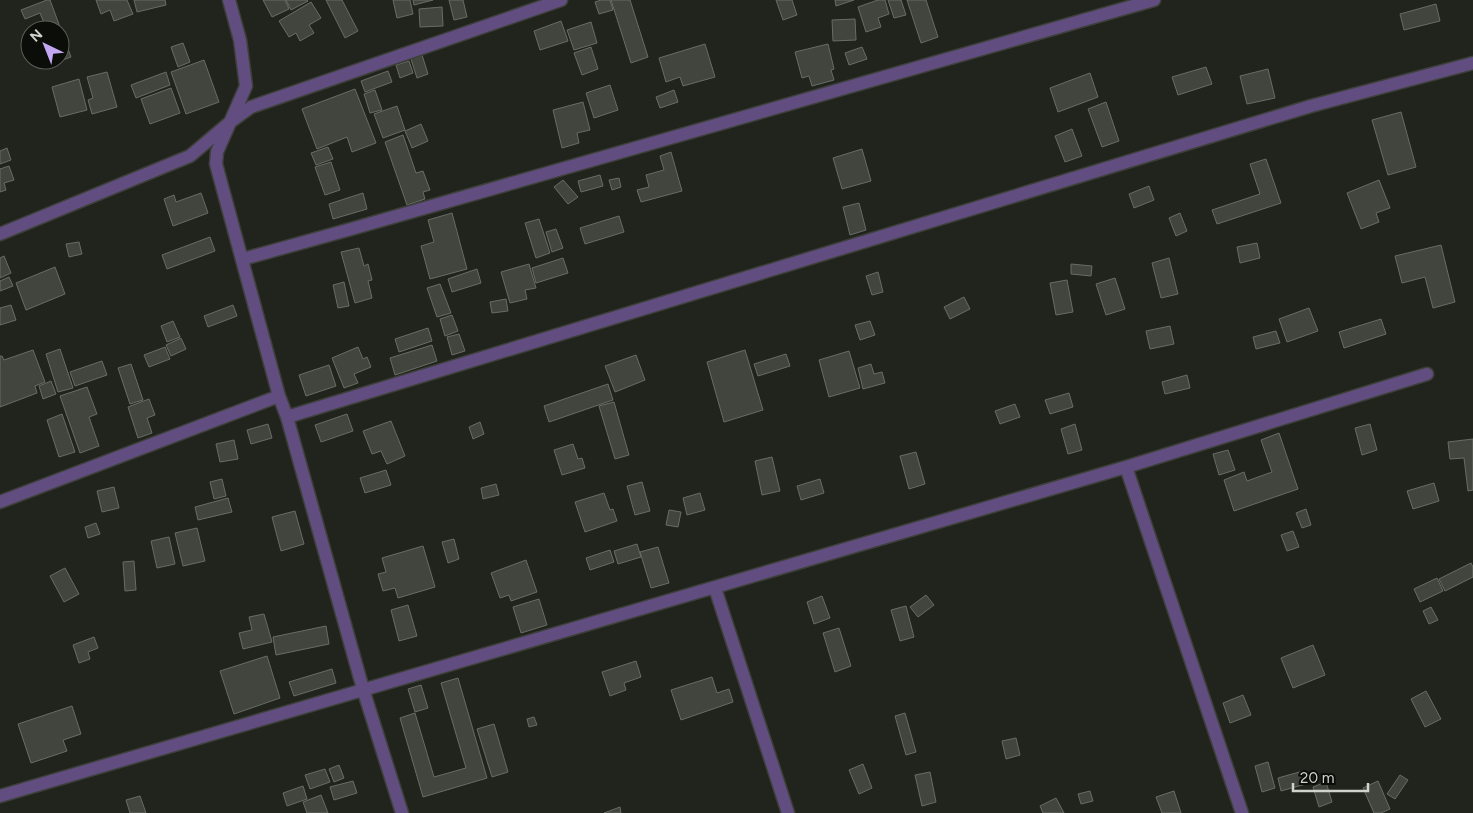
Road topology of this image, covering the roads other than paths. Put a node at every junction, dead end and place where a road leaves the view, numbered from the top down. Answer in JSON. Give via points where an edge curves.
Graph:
{"nodes":[{"id":1,"x":229,"y":0,"type":"edge"},
{"id":2,"x":561,"y":0,"type":"edge"},
{"id":3,"x":1154,"y":0,"type":"edge"},
{"id":4,"x":1473,"y":63,"type":"edge"},
{"id":5,"x":229,"y":124,"type":"junction"},
{"id":6,"x":0,"y":234,"type":"edge"},
{"id":7,"x":243,"y":259,"type":"junction"},
{"id":8,"x":1427,"y":374,"type":"dead end"},
{"id":9,"x":280,"y":396,"type":"junction"},
{"id":10,"x":288,"y":417,"type":"junction"},
{"id":11,"x":1126,"y":467,"type":"junction"},
{"id":12,"x":0,"y":502,"type":"edge"},
{"id":13,"x":715,"y":588,"type":"junction"},
{"id":14,"x":363,"y":689,"type":"junction"},
{"id":15,"x":0,"y":796,"type":"edge"},
{"id":16,"x":402,"y":813,"type":"edge"},
{"id":17,"x":788,"y":813,"type":"edge"},
{"id":18,"x":1242,"y":813,"type":"edge"}],
"edges":[{"from":1,"to":5,"type":"street","via":[[240,40],[246,86]]},
{"from":2,"to":5,"type":"street","via":[[251,107]]},
{"from":3,"to":7,"type":"street"},
{"from":4,"to":10,"type":"street","via":[[1311,106]]},
{"from":5,"to":6,"type":"street","via":[[190,156]]},
{"from":5,"to":7,"type":"street","via":[[217,152],[216,164]]},
{"from":7,"to":9,"type":"street"},
{"from":8,"to":11,"type":"street"},
{"from":9,"to":10,"type":"street"},
{"from":9,"to":12,"type":"street"},
{"from":10,"to":14,"type":"street"},
{"from":11,"to":13,"type":"street"},
{"from":11,"to":18,"type":"street"},
{"from":13,"to":14,"type":"street"},
{"from":13,"to":17,"type":"street"},
{"from":14,"to":15,"type":"street"},
{"from":14,"to":16,"type":"street"}]}
